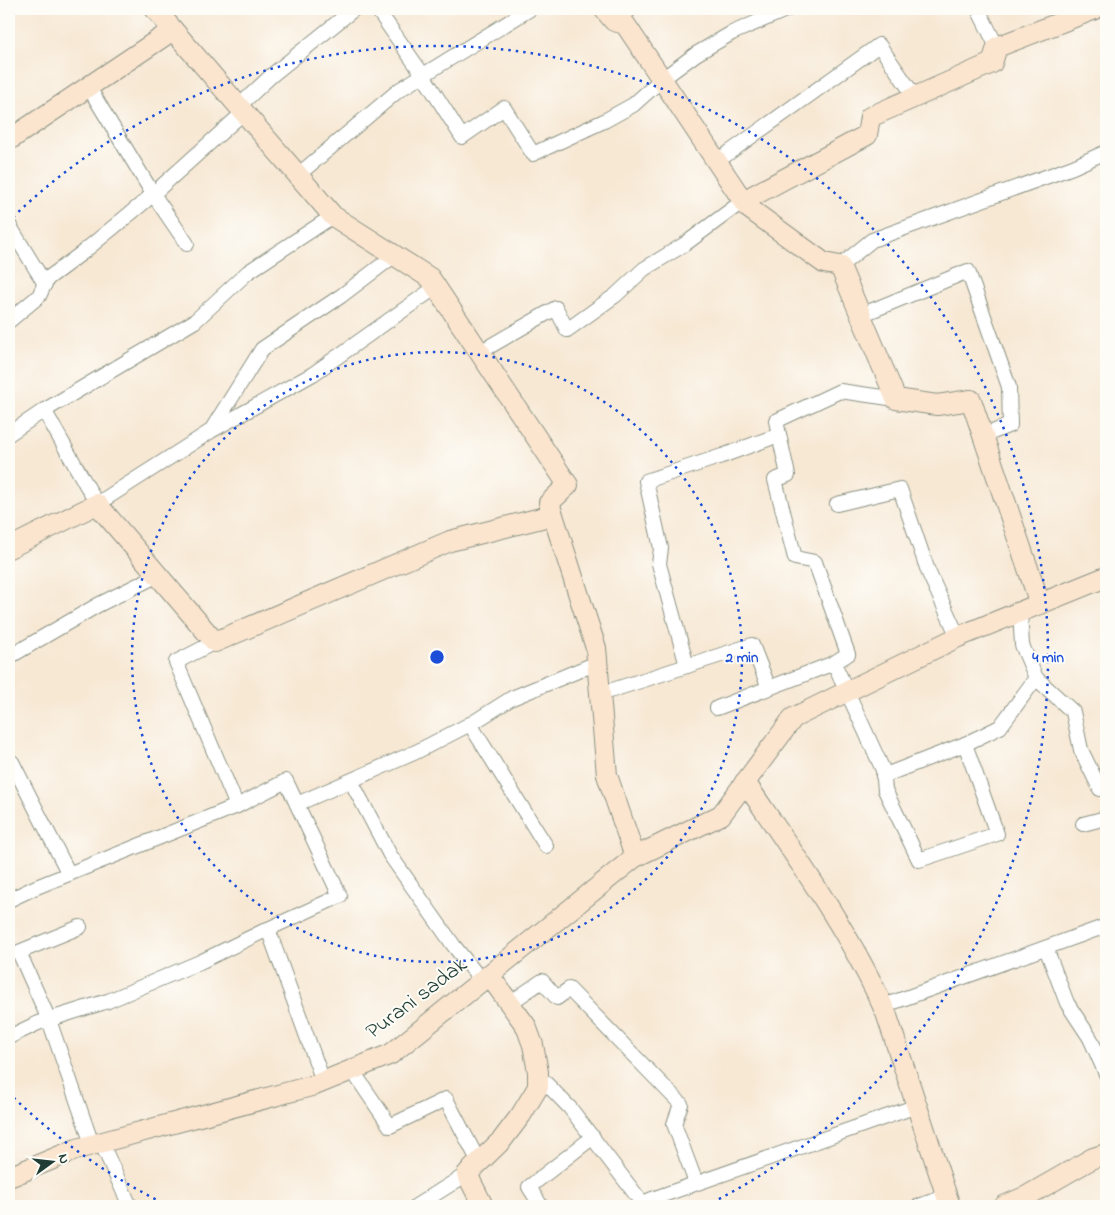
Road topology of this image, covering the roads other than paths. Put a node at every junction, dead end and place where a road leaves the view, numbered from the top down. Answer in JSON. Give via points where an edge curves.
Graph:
{"nodes":[{"id":1,"x":155,"y":9,"type":"edge"},
{"id":2,"x":354,"y":9,"type":"edge"},
{"id":3,"x":377,"y":9,"type":"edge"},
{"id":4,"x":530,"y":9,"type":"edge"},
{"id":5,"x":631,"y":9,"type":"edge"},
{"id":6,"x":788,"y":9,"type":"edge"},
{"id":7,"x":978,"y":9,"type":"edge"},
{"id":8,"x":1095,"y":9,"type":"edge"},
{"id":9,"x":609,"y":15,"type":"edge"},
{"id":10,"x":173,"y":30,"type":"junction"},
{"id":11,"x":997,"y":48,"type":"junction"},
{"id":12,"x":423,"y":75,"type":"junction"},
{"id":13,"x":661,"y":80,"type":"junction"},
{"id":14,"x":88,"y":86,"type":"junction"},
{"id":15,"x":914,"y":98,"type":"junction"},
{"id":16,"x":241,"y":109,"type":"junction"},
{"id":17,"x":9,"y":140,"type":"edge"},
{"id":18,"x":1105,"y":156,"type":"edge"},
{"id":19,"x":716,"y":162,"type":"junction"},
{"id":20,"x":298,"y":175,"type":"junction"},
{"id":21,"x":153,"y":194,"type":"junction"},
{"id":22,"x":743,"y":202,"type":"junction"},
{"id":23,"x":333,"y":216,"type":"junction"},
{"id":24,"x":9,"y":225,"type":"edge"},
{"id":25,"x":187,"y":244,"type":"dead end"},
{"id":26,"x":395,"y":255,"type":"junction"},
{"id":27,"x":840,"y":266,"type":"junction"},
{"id":28,"x":45,"y":284,"type":"junction"},
{"id":29,"x":436,"y":287,"type":"junction"},
{"id":30,"x":861,"y":315,"type":"junction"},
{"id":31,"x":9,"y":321,"type":"edge"},
{"id":32,"x":480,"y":352,"type":"junction"},
{"id":33,"x":896,"y":399,"type":"junction"},
{"id":34,"x":44,"y":410,"type":"junction"},
{"id":35,"x":211,"y":431,"type":"junction"},
{"id":36,"x":9,"y":434,"type":"edge"},
{"id":37,"x":779,"y":435,"type":"junction"},
{"id":38,"x":983,"y":436,"type":"junction"},
{"id":39,"x":97,"y":504,"type":"junction"},
{"id":40,"x":837,"y":504,"type":"dead end"},
{"id":41,"x":553,"y":515,"type":"junction"},
{"id":42,"x":9,"y":548,"type":"edge"},
{"id":43,"x":158,"y":575,"type":"junction"},
{"id":44,"x":1106,"y":577,"type":"edge"},
{"id":45,"x":1040,"y":604,"type":"junction"},
{"id":46,"x":1020,"y":612,"type":"junction"},
{"id":47,"x":958,"y":637,"type":"junction"},
{"id":48,"x":215,"y":642,"type":"junction"},
{"id":49,"x":9,"y":657,"type":"edge"},
{"id":50,"x":597,"y":663,"type":"junction"},
{"id":51,"x":834,"y":663,"type":"junction"},
{"id":52,"x":688,"y":666,"type":"junction"},
{"id":53,"x":1036,"y":678,"type":"junction"},
{"id":54,"x":769,"y":688,"type":"junction"},
{"id":55,"x":847,"y":692,"type":"junction"},
{"id":56,"x":600,"y":694,"type":"junction"},
{"id":57,"x":717,"y":708,"type":"dead end"},
{"id":58,"x":470,"y":724,"type":"junction"},
{"id":59,"x":965,"y":744,"type":"junction"},
{"id":60,"x":9,"y":764,"type":"edge"},
{"id":61,"x":883,"y":776,"type":"junction"},
{"id":62,"x":351,"y":781,"type":"junction"},
{"id":63,"x":745,"y":782,"type":"junction"},
{"id":64,"x":1100,"y":789,"type":"dead end"},
{"id":65,"x":297,"y":804,"type":"junction"},
{"id":66,"x":237,"y":806,"type":"junction"},
{"id":67,"x":1106,"y":818,"type":"edge"},
{"id":68,"x":1082,"y":824,"type":"dead end"},
{"id":69,"x":546,"y":846,"type":"dead end"},
{"id":70,"x":635,"y":857,"type":"junction"},
{"id":71,"x":69,"y":874,"type":"junction"},
{"id":72,"x":9,"y":900,"type":"edge"},
{"id":73,"x":1106,"y":926,"type":"edge"},
{"id":74,"x":80,"y":927,"type":"dead end"},
{"id":75,"x":268,"y":929,"type":"junction"},
{"id":76,"x":1046,"y":948,"type":"junction"},
{"id":77,"x":486,"y":978,"type":"junction"},
{"id":78,"x":510,"y":1002,"type":"junction"},
{"id":79,"x":883,"y":1006,"type":"junction"},
{"id":80,"x":49,"y":1020,"type":"junction"},
{"id":81,"x":9,"y":1037,"type":"edge"},
{"id":82,"x":352,"y":1070,"type":"junction"},
{"id":83,"x":1106,"y":1074,"type":"edge"},
{"id":84,"x":538,"y":1075,"type":"junction"},
{"id":85,"x":323,"y":1081,"type":"junction"},
{"id":86,"x":917,"y":1106,"type":"junction"},
{"id":87,"x":593,"y":1137,"type":"junction"},
{"id":88,"x":97,"y":1143,"type":"junction"},
{"id":89,"x":1106,"y":1154,"type":"edge"},
{"id":90,"x":473,"y":1168,"type":"junction"},
{"id":91,"x":9,"y":1177,"type":"edge"},
{"id":92,"x":696,"y":1183,"type":"junction"},
{"id":93,"x":948,"y":1201,"type":"edge"},
{"id":94,"x":640,"y":1205,"type":"edge"},
{"id":95,"x":130,"y":1206,"type":"edge"},
{"id":96,"x":416,"y":1206,"type":"edge"},
{"id":97,"x":483,"y":1206,"type":"edge"},
{"id":98,"x":541,"y":1206,"type":"edge"},
{"id":99,"x":919,"y":1206,"type":"edge"},
{"id":100,"x":1004,"y":1206,"type":"edge"}],
"edges":[{"from":1,"to":10,"type":"street"},
{"from":2,"to":16,"type":"street","via":[[272,76]]},
{"from":3,"to":12,"type":"street"},
{"from":4,"to":12,"type":"street"},
{"from":5,"to":9,"type":"street"},
{"from":6,"to":13,"type":"street","via":[[732,33]]},
{"from":7,"to":11,"type":"street"},
{"from":8,"to":11,"type":"street"},
{"from":9,"to":13,"type":"street","via":[[625,24]]},
{"from":10,"to":14,"type":"street"},
{"from":10,"to":16,"type":"street"},
{"from":11,"to":15,"type":"street","via":[[992,64]]},
{"from":12,"to":13,"type":"street","via":[[462,137],[504,108],[533,154],[633,105]]},
{"from":12,"to":20,"type":"street","via":[[399,90]]},
{"from":13,"to":19,"type":"street"},
{"from":14,"to":17,"type":"street"},
{"from":14,"to":21,"type":"street"},
{"from":15,"to":19,"type":"street","via":[[879,45]]},
{"from":15,"to":22,"type":"street","via":[[870,117],[867,135]]},
{"from":16,"to":20,"type":"street"},
{"from":16,"to":21,"type":"street"},
{"from":18,"to":27,"type":"street","via":[[872,240]]},
{"from":19,"to":22,"type":"street"},
{"from":20,"to":23,"type":"street"},
{"from":21,"to":25,"type":"street"},
{"from":21,"to":28,"type":"street","via":[[47,279]]},
{"from":22,"to":27,"type":"street","via":[[824,263]]},
{"from":22,"to":32,"type":"street","via":[[644,269],[616,295],[567,330],[556,308]]},
{"from":23,"to":26,"type":"street"},
{"from":23,"to":34,"type":"street","via":[[248,272],[194,321]]},
{"from":24,"to":28,"type":"street"},
{"from":26,"to":29,"type":"street","via":[[430,278]]},
{"from":26,"to":35,"type":"street","via":[[262,349]]},
{"from":27,"to":30,"type":"street"},
{"from":28,"to":31,"type":"street","via":[[39,296]]},
{"from":29,"to":32,"type":"street"},
{"from":29,"to":35,"type":"street","via":[[313,374]]},
{"from":30,"to":33,"type":"street"},
{"from":30,"to":38,"type":"street","via":[[968,271],[1009,387],[1010,425]]},
{"from":32,"to":41,"type":"street","via":[[568,485],[549,503]]},
{"from":33,"to":37,"type":"street","via":[[840,391],[776,421]]},
{"from":33,"to":38,"type":"street","via":[[937,405],[971,400]]},
{"from":34,"to":36,"type":"street"},
{"from":34,"to":39,"type":"street"},
{"from":35,"to":39,"type":"street"},
{"from":37,"to":51,"type":"street","via":[[788,475],[775,480],[795,558],[815,562],[848,654]]},
{"from":37,"to":52,"type":"street","via":[[646,481],[661,548],[659,564]]},
{"from":38,"to":45,"type":"street"},
{"from":39,"to":42,"type":"street"},
{"from":39,"to":43,"type":"street"},
{"from":40,"to":47,"type":"street","via":[[900,488],[928,571]]},
{"from":41,"to":48,"type":"street","via":[[450,541]]},
{"from":41,"to":50,"type":"street","via":[[596,648]]},
{"from":43,"to":48,"type":"street"},
{"from":43,"to":49,"type":"street","via":[[98,605]]},
{"from":44,"to":45,"type":"street","name":"Purani sadak"},
{"from":45,"to":46,"type":"street","name":"Purani sadak"},
{"from":46,"to":47,"type":"street","name":"Purani sadak"},
{"from":46,"to":53,"type":"street","via":[[1022,645]]},
{"from":47,"to":55,"type":"street","name":"Purani sadak"},
{"from":48,"to":66,"type":"street","via":[[176,662]]},
{"from":50,"to":56,"type":"street"},
{"from":50,"to":58,"type":"street","via":[[512,698]]},
{"from":51,"to":54,"type":"street"},
{"from":51,"to":55,"type":"street"},
{"from":52,"to":54,"type":"street","via":[[752,645]]},
{"from":52,"to":56,"type":"street"},
{"from":53,"to":59,"type":"street","via":[[1000,727]]},
{"from":53,"to":64,"type":"street","via":[[1073,712],[1081,750]]},
{"from":54,"to":57,"type":"street"},
{"from":55,"to":61,"type":"street"},
{"from":55,"to":63,"type":"street","name":"Purani sadak","via":[[793,718]]},
{"from":56,"to":70,"type":"street","via":[[607,775]]},
{"from":58,"to":62,"type":"street"},
{"from":58,"to":69,"type":"street"},
{"from":59,"to":61,"type":"street"},
{"from":59,"to":61,"type":"street","via":[[997,834],[919,860],[885,790]]},
{"from":60,"to":71,"type":"street","via":[[12,762]]},
{"from":62,"to":65,"type":"street"},
{"from":62,"to":77,"type":"street","via":[[390,855],[454,946]]},
{"from":63,"to":70,"type":"street","name":"Purani sadak","via":[[720,815]]},
{"from":63,"to":79,"type":"street","via":[[812,879],[847,936]]},
{"from":65,"to":66,"type":"street","via":[[286,781]]},
{"from":65,"to":75,"type":"street","via":[[340,896]]},
{"from":66,"to":71,"type":"street"},
{"from":67,"to":68,"type":"street"},
{"from":70,"to":77,"type":"street","name":"Purani sadak"},
{"from":71,"to":72,"type":"street"},
{"from":73,"to":76,"type":"street"},
{"from":74,"to":80,"type":"street","via":[[19,952]]},
{"from":75,"to":80,"type":"street","via":[[108,1002]]},
{"from":75,"to":85,"type":"street"},
{"from":76,"to":79,"type":"street"},
{"from":76,"to":83,"type":"street","via":[[1067,1003],[1090,1038]]},
{"from":77,"to":78,"type":"street"},
{"from":77,"to":82,"type":"street","name":"Purani sadak","via":[[391,1054]]},
{"from":78,"to":84,"type":"street","via":[[526,1026]]},
{"from":78,"to":92,"type":"street","via":[[542,980],[557,998],[569,989],[681,1104],[674,1124]]},
{"from":79,"to":86,"type":"street"},
{"from":80,"to":81,"type":"street"},
{"from":80,"to":88,"type":"street"},
{"from":82,"to":85,"type":"street","name":"Purani sadak"},
{"from":82,"to":90,"type":"street","via":[[390,1126],[446,1099]]},
{"from":84,"to":87,"type":"street"},
{"from":84,"to":90,"type":"street","via":[[538,1087],[521,1115],[502,1140]]},
{"from":85,"to":88,"type":"street","name":"Purani sadak"},
{"from":86,"to":92,"type":"street"},
{"from":86,"to":93,"type":"street"},
{"from":87,"to":94,"type":"street"},
{"from":87,"to":98,"type":"street","via":[[529,1187]]},
{"from":88,"to":91,"type":"street","name":"Purani sadak","via":[[76,1148]]},
{"from":88,"to":95,"type":"street"},
{"from":89,"to":100,"type":"street"},
{"from":90,"to":96,"type":"street"},
{"from":90,"to":97,"type":"street"},
{"from":92,"to":94,"type":"street"},
{"from":93,"to":99,"type":"street"}]}
